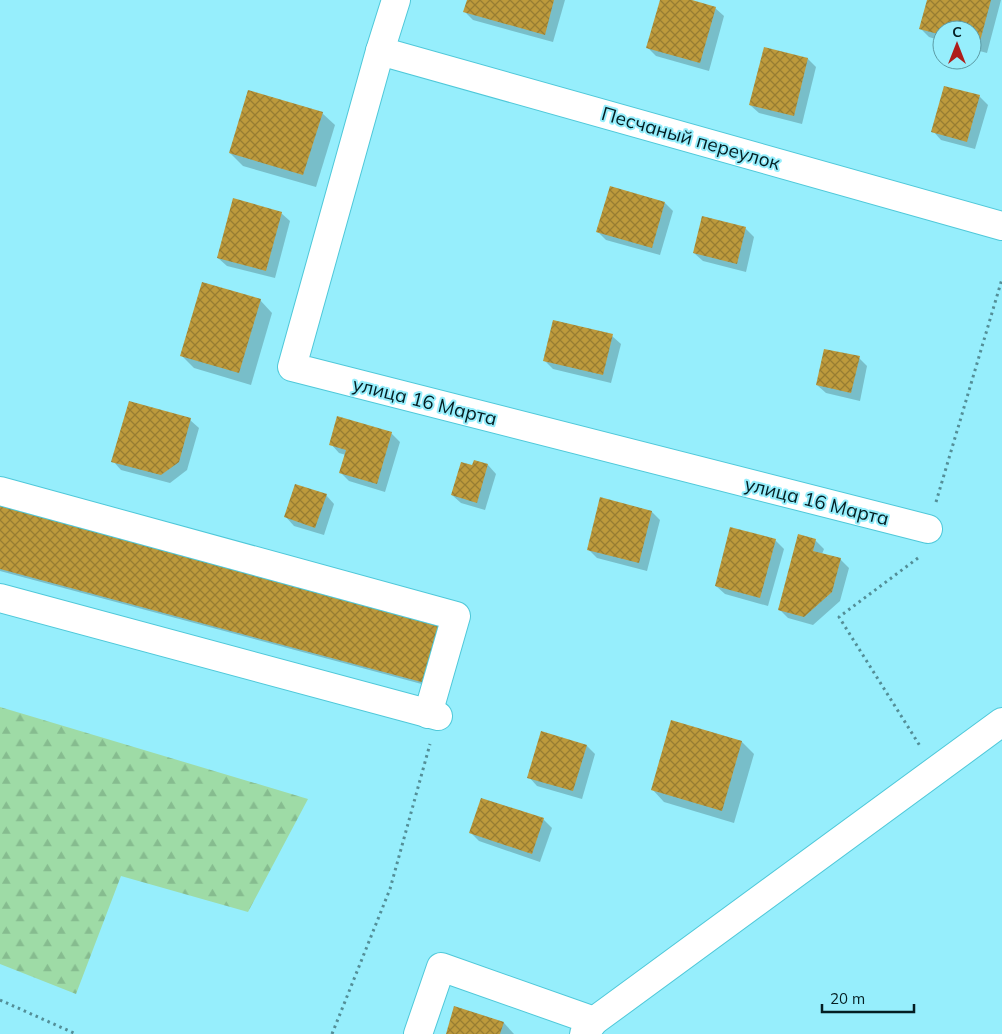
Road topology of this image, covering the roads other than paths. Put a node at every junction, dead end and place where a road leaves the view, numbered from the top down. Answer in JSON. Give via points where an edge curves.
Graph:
{"nodes":[{"id":1,"x":396,"y":0,"type":"edge"},
{"id":2,"x":380,"y":51,"type":"junction"},
{"id":3,"x":1002,"y":226,"type":"edge"},
{"id":4,"x":0,"y":491,"type":"edge"},
{"id":5,"x":928,"y":529,"type":"road end"},
{"id":6,"x":0,"y":598,"type":"edge"},
{"id":7,"x":1002,"y":722,"type":"edge"},
{"id":8,"x":589,"y":1028,"type":"edge"},
{"id":9,"x":418,"y":1034,"type":"edge"}],
"edges":[{"from":1,"to":2,"type":"street","name":"улица 16 Марта"},
{"from":2,"to":3,"type":"street","name":"Песчаный переулок"},
{"from":2,"to":5,"type":"street","name":"улица 16 Марта","via":[[292,367]]},
{"from":4,"to":6,"type":"street","via":[[456,616],[433,715]]},
{"from":7,"to":8,"type":"street"},
{"from":8,"to":9,"type":"street","via":[[441,967]]}]}
